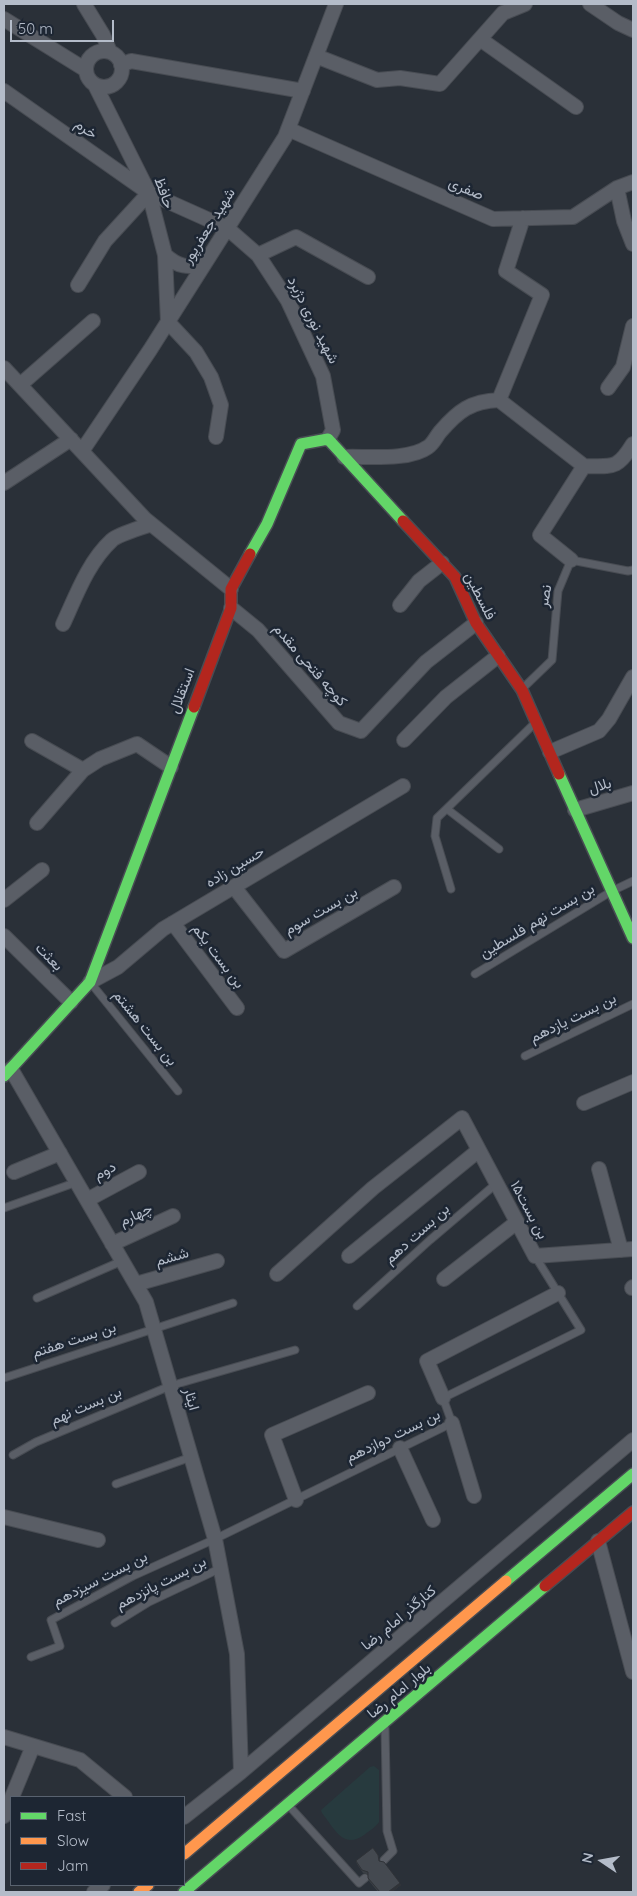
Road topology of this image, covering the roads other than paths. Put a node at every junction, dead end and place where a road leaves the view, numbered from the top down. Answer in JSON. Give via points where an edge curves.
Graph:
{"nodes":[{"id":1,"x":84,"y":4,"type":"edge"},
{"id":2,"x":336,"y":4,"type":"edge"},
{"id":3,"x":525,"y":4,"type":"edge"},
{"id":4,"x":590,"y":4,"type":"edge"},
{"id":5,"x":4,"y":19,"type":"edge"},
{"id":6,"x":633,"y":30,"type":"edge"},
{"id":7,"x":480,"y":39,"type":"junction"},
{"id":8,"x":110,"y":52,"type":"junction"},
{"id":9,"x":316,"y":56,"type":"junction"},
{"id":10,"x":121,"y":65,"type":"junction"},
{"id":11,"x":86,"y":70,"type":"junction"},
{"id":12,"x":95,"y":85,"type":"junction"},
{"id":13,"x":4,"y":91,"type":"edge"},
{"id":14,"x":303,"y":91,"type":"junction"},
{"id":15,"x":576,"y":107,"type":"dead end"},
{"id":16,"x":288,"y":129,"type":"junction"},
{"id":17,"x":633,"y":182,"type":"edge"},
{"id":18,"x":617,"y":188,"type":"junction"},
{"id":19,"x":149,"y":193,"type":"junction"},
{"id":20,"x":523,"y":218,"type":"junction"},
{"id":21,"x":227,"y":228,"type":"junction"},
{"id":22,"x":633,"y":244,"type":"edge"},
{"id":23,"x":166,"y":255,"type":"junction"},
{"id":24,"x":258,"y":255,"type":"junction"},
{"id":25,"x":204,"y":264,"type":"junction"},
{"id":26,"x":368,"y":277,"type":"dead end"},
{"id":27,"x":78,"y":285,"type":"dead end"},
{"id":28,"x":93,"y":322,"type":"dead end"},
{"id":29,"x":168,"y":322,"type":"junction"},
{"id":30,"x":633,"y":326,"type":"edge"},
{"id":31,"x":4,"y":368,"type":"edge"},
{"id":32,"x":20,"y":385,"type":"junction"},
{"id":33,"x":608,"y":388,"type":"dead end"},
{"id":34,"x":499,"y":400,"type":"junction"},
{"id":35,"x":216,"y":437,"type":"dead end"},
{"id":36,"x":71,"y":438,"type":"junction"},
{"id":37,"x":328,"y":439,"type":"junction"},
{"id":38,"x":633,"y":444,"type":"edge"},
{"id":39,"x":82,"y":450,"type":"junction"},
{"id":40,"x":344,"y":457,"type":"junction"},
{"id":41,"x":584,"y":466,"type":"junction"},
{"id":42,"x":4,"y":483,"type":"edge"},
{"id":43,"x":151,"y":524,"type":"junction"},
{"id":44,"x":572,"y":560,"type":"junction"},
{"id":45,"x":442,"y":563,"type":"junction"},
{"id":46,"x":633,"y":570,"type":"edge"},
{"id":47,"x":231,"y":589,"type":"junction"},
{"id":48,"x":400,"y":605,"type":"dead end"},
{"id":49,"x":231,"y":608,"type":"junction"},
{"id":50,"x":476,"y":623,"type":"junction"},
{"id":51,"x":63,"y":624,"type":"dead end"},
{"id":52,"x":498,"y":656,"type":"junction"},
{"id":53,"x":633,"y":677,"type":"edge"},
{"id":54,"x":522,"y":690,"type":"junction"},
{"id":55,"x":537,"y":721,"type":"junction"},
{"id":56,"x":404,"y":740,"type":"dead end"},
{"id":57,"x":32,"y":741,"type":"dead end"},
{"id":58,"x":550,"y":752,"type":"junction"},
{"id":59,"x":170,"y":767,"type":"junction"},
{"id":60,"x":83,"y":770,"type":"junction"},
{"id":61,"x":403,"y":786,"type":"dead end"},
{"id":62,"x":633,"y":793,"type":"edge"},
{"id":63,"x":447,"y":809,"type":"junction"},
{"id":64,"x":575,"y":810,"type":"junction"},
{"id":65,"x":37,"y":823,"type":"dead end"},
{"id":66,"x":499,"y":849,"type":"dead end"},
{"id":67,"x":42,"y":870,"type":"dead end"},
{"id":68,"x":633,"y":881,"type":"edge"},
{"id":69,"x":234,"y":887,"type":"junction"},
{"id":70,"x":394,"y":887,"type":"dead end"},
{"id":71,"x":451,"y":889,"type":"dead end"},
{"id":72,"x":612,"y":891,"type":"junction"},
{"id":73,"x":4,"y":900,"type":"edge"},
{"id":74,"x":173,"y":923,"type":"junction"},
{"id":75,"x":4,"y":936,"type":"edge"},
{"id":76,"x":633,"y":938,"type":"edge"},
{"id":77,"x":476,"y":974,"type":"dead end"},
{"id":78,"x":90,"y":982,"type":"junction"},
{"id":79,"x":71,"y":1002,"type":"junction"},
{"id":80,"x":633,"y":1004,"type":"edge"},
{"id":81,"x":237,"y":1008,"type":"dead end"},
{"id":82,"x":525,"y":1056,"type":"dead end"},
{"id":83,"x":8,"y":1072,"type":"edge"},
{"id":84,"x":633,"y":1082,"type":"edge"},
{"id":85,"x":178,"y":1091,"type":"dead end"},
{"id":86,"x":584,"y":1103,"type":"dead end"},
{"id":87,"x":479,"y":1150,"type":"junction"},
{"id":88,"x":60,"y":1153,"type":"junction"},
{"id":89,"x":599,"y":1169,"type":"dead end"},
{"id":90,"x":14,"y":1172,"type":"dead end"},
{"id":91,"x":139,"y":1172,"type":"dead end"},
{"id":92,"x":76,"y":1182,"type":"junction"},
{"id":93,"x":496,"y":1183,"type":"junction"},
{"id":94,"x":87,"y":1200,"type":"junction"},
{"id":95,"x":4,"y":1208,"type":"edge"},
{"id":96,"x":173,"y":1216,"type":"dead end"},
{"id":97,"x":517,"y":1222,"type":"junction"},
{"id":98,"x":112,"y":1244,"type":"junction"},
{"id":99,"x":627,"y":1250,"type":"edge"},
{"id":100,"x":349,"y":1256,"type":"dead end"},
{"id":101,"x":535,"y":1256,"type":"junction"},
{"id":102,"x":122,"y":1261,"type":"junction"},
{"id":103,"x":217,"y":1261,"type":"dead end"},
{"id":104,"x":277,"y":1274,"type":"dead end"},
{"id":105,"x":444,"y":1279,"type":"dead end"},
{"id":106,"x":136,"y":1284,"type":"junction"},
{"id":107,"x":558,"y":1293,"type":"junction"},
{"id":108,"x":37,"y":1298,"type":"dead end"},
{"id":109,"x":233,"y":1303,"type":"dead end"},
{"id":110,"x":358,"y":1306,"type":"dead end"},
{"id":111,"x":154,"y":1328,"type":"junction"},
{"id":112,"x":295,"y":1350,"type":"dead end"},
{"id":113,"x":4,"y":1378,"type":"edge"},
{"id":114,"x":170,"y":1386,"type":"junction"},
{"id":115,"x":368,"y":1393,"type":"dead end"},
{"id":116,"x":443,"y":1398,"type":"junction"},
{"id":117,"x":452,"y":1423,"type":"junction"},
{"id":118,"x":633,"y":1440,"type":"edge"},
{"id":119,"x":400,"y":1448,"type":"junction"},
{"id":120,"x":13,"y":1455,"type":"dead end"},
{"id":121,"x":191,"y":1457,"type":"junction"},
{"id":122,"x":633,"y":1474,"type":"edge"},
{"id":123,"x":116,"y":1484,"type":"dead end"},
{"id":124,"x":474,"y":1496,"type":"dead end"},
{"id":125,"x":296,"y":1500,"type":"junction"},
{"id":126,"x":633,"y":1512,"type":"edge"},
{"id":127,"x":4,"y":1517,"type":"edge"},
{"id":128,"x":433,"y":1520,"type":"dead end"},
{"id":129,"x":537,"y":1521,"type":"junction"},
{"id":130,"x":215,"y":1539,"type":"junction"},
{"id":131,"x":98,"y":1540,"type":"dead end"},
{"id":132,"x":598,"y":1541,"type":"junction"},
{"id":133,"x":552,"y":1542,"type":"junction"},
{"id":134,"x":221,"y":1568,"type":"junction"},
{"id":135,"x":115,"y":1623,"type":"dead end"},
{"id":136,"x":412,"y":1628,"type":"junction"},
{"id":137,"x":428,"y":1649,"type":"junction"},
{"id":138,"x":31,"y":1657,"type":"dead end"},
{"id":139,"x":633,"y":1672,"type":"edge"},
{"id":140,"x":385,"y":1722,"type":"junction"},
{"id":141,"x":4,"y":1737,"type":"edge"},
{"id":142,"x":33,"y":1746,"type":"junction"},
{"id":143,"x":242,"y":1772,"type":"junction"},
{"id":144,"x":13,"y":1796,"type":"edge"},
{"id":145,"x":124,"y":1796,"type":"edge"},
{"id":146,"x":10,"y":1802,"type":"edge"},
{"id":147,"x":288,"y":1804,"type":"junction"},
{"id":148,"x":4,"y":1816,"type":"edge"},
{"id":149,"x":185,"y":1816,"type":"edge"},
{"id":150,"x":185,"y":1853,"type":"edge"},
{"id":151,"x":384,"y":1860,"type":"edge"},
{"id":152,"x":364,"y":1878,"type":"dead end"},
{"id":153,"x":184,"y":1892,"type":"edge"}],
"edges":[{"from":1,"to":8,"type":"street"},
{"from":2,"to":9,"type":"street","name":"شهید جعفرپور"},
{"from":3,"to":7,"type":"street","via":[[502,13]]},
{"from":4,"to":6,"type":"street"},
{"from":5,"to":11,"type":"street"},
{"from":7,"to":9,"type":"street","via":[[440,84],[400,78],[377,80]]},
{"from":7,"to":15,"type":"street"},
{"from":8,"to":10,"type":"street"},
{"from":8,"to":11,"type":"street","via":[[94,54]]},
{"from":9,"to":14,"type":"street","name":"شهید جعفرپور"},
{"from":10,"to":12,"type":"street","via":[[120,76],[113,85]]},
{"from":10,"to":14,"type":"street","via":[[131,61]]},
{"from":11,"to":12,"type":"street"},
{"from":12,"to":19,"type":"street","name":"حافظ"},
{"from":13,"to":19,"type":"street","name":"خرم"},
{"from":14,"to":16,"type":"street","name":"شهید جعفرپور"},
{"from":16,"to":20,"type":"street","name":"صفری","via":[[493,219]]},
{"from":16,"to":21,"type":"street","name":"شهید جعفرپور"},
{"from":17,"to":18,"type":"street","name":"صفری"},
{"from":18,"to":20,"type":"street","name":"صفری","via":[[573,217]]},
{"from":18,"to":22,"type":"street"},
{"from":19,"to":21,"type":"street","name":"شهید نوری دژبرد"},
{"from":19,"to":23,"type":"street","name":"حافظ"},
{"from":19,"to":27,"type":"street","via":[[105,241]]},
{"from":20,"to":34,"type":"street","via":[[506,271],[542,295]]},
{"from":21,"to":24,"type":"street","name":"شهید نوری دژبرد"},
{"from":21,"to":25,"type":"street","name":"شهید جعفرپور"},
{"from":23,"to":25,"type":"street","via":[[172,262],[183,266]]},
{"from":23,"to":29,"type":"street","name":"حافظ"},
{"from":24,"to":26,"type":"street","via":[[296,237]]},
{"from":24,"to":37,"type":"street","name":"شهید نوری دژبرد","via":[[288,301],[323,376],[333,430]]},
{"from":25,"to":29,"type":"street","name":"شهید جعفرپور"},
{"from":28,"to":32,"type":"street"},
{"from":29,"to":35,"type":"street","via":[[196,352],[211,377],[221,405]]},
{"from":29,"to":39,"type":"street","name":"شهید جعفرپور"},
{"from":30,"to":33,"type":"street","via":[[623,367]]},
{"from":31,"to":32,"type":"street"},
{"from":32,"to":36,"type":"street"},
{"from":34,"to":40,"type":"street","via":[[483,401],[464,408],[428,447],[410,455]]},
{"from":34,"to":41,"type":"street"},
{"from":36,"to":39,"type":"street"},
{"from":36,"to":42,"type":"street"},
{"from":37,"to":40,"type":"main road","name":"فلسطین"},
{"from":37,"to":47,"type":"main road","via":[[301,444],[267,524]]},
{"from":38,"to":41,"type":"street","via":[[624,460],[616,465]]},
{"from":39,"to":43,"type":"street"},
{"from":40,"to":45,"type":"main road","name":"فلسطین"},
{"from":41,"to":44,"type":"street","via":[[540,535]]},
{"from":43,"to":47,"type":"street"},
{"from":43,"to":51,"type":"street","via":[[113,539],[84,577]]},
{"from":44,"to":46,"type":"lane"},
{"from":44,"to":54,"type":"lane","name":"نصر","via":[[558,591],[552,660]]},
{"from":45,"to":48,"type":"street","via":[[418,581]]},
{"from":45,"to":50,"type":"main road","name":"فلسطین","via":[[455,577]]},
{"from":47,"to":49,"type":"main road","name":"استقلال"},
{"from":49,"to":50,"type":"street","name":"کوچه فتحی مقدم","via":[[258,630],[339,723],[361,731],[426,662]]},
{"from":49,"to":59,"type":"main road","name":"استقلال"},
{"from":50,"to":52,"type":"main road","name":"فلسطین"},
{"from":52,"to":54,"type":"main road","name":"فلسطین"},
{"from":52,"to":56,"type":"street","via":[[446,697]]},
{"from":53,"to":58,"type":"street","via":[[609,719],[598,731]]},
{"from":54,"to":55,"type":"main road","name":"فلسطین"},
{"from":55,"to":58,"type":"main road","name":"فلسطین"},
{"from":55,"to":63,"type":"lane"},
{"from":57,"to":60,"type":"street"},
{"from":58,"to":64,"type":"main road","name":"فلسطین"},
{"from":59,"to":60,"type":"street","via":[[136,744]]},
{"from":59,"to":78,"type":"main road","name":"استقلال"},
{"from":60,"to":65,"type":"street"},
{"from":61,"to":69,"type":"street","name":"حسین زاده"},
{"from":62,"to":64,"type":"street","name":"بلال"},
{"from":63,"to":66,"type":"lane"},
{"from":63,"to":71,"type":"lane","via":[[437,818],[435,836]]},
{"from":64,"to":72,"type":"main road","name":"فلسطین"},
{"from":67,"to":73,"type":"street"},
{"from":68,"to":72,"type":"lane","name":"بن بست نهم فلسطین"},
{"from":69,"to":70,"type":"street","name":"بن بست سوم","via":[[284,951]]},
{"from":69,"to":74,"type":"street","name":"حسین زاده"},
{"from":72,"to":76,"type":"main road","name":"فلسطین"},
{"from":72,"to":77,"type":"lane","name":"بن بست نهم فلسطین"},
{"from":74,"to":78,"type":"street","name":"حسین زاده","via":[[118,968]]},
{"from":74,"to":81,"type":"street","name":"بن بست یکم"},
{"from":75,"to":79,"type":"street","name":"بعثت"},
{"from":78,"to":79,"type":"main road","name":"استقلال"},
{"from":78,"to":85,"type":"lane","name":"بن بست هشتم"},
{"from":79,"to":83,"type":"main road","name":"استقلال"},
{"from":80,"to":82,"type":"lane","name":"بن بست یازدهم"},
{"from":83,"to":88,"type":"street","name":"ایثار"},
{"from":84,"to":86,"type":"street"},
{"from":87,"to":93,"type":"street","name":"بن بست۱۵"},
{"from":87,"to":100,"type":"street"},
{"from":87,"to":104,"type":"street","name":"بن بست۱۵","via":[[462,1118],[373,1188]]},
{"from":88,"to":90,"type":"street"},
{"from":88,"to":92,"type":"street","name":"ایثار"},
{"from":89,"to":99,"type":"street"},
{"from":91,"to":94,"type":"street","name":"دوم"},
{"from":92,"to":94,"type":"street","name":"ایثار"},
{"from":92,"to":95,"type":"lane"},
{"from":93,"to":97,"type":"street","name":"بن بست۱۵"},
{"from":93,"to":110,"type":"lane","name":"بن بست دهم"},
{"from":94,"to":98,"type":"street","name":"ایثار"},
{"from":96,"to":98,"type":"street","name":"چهارم"},
{"from":97,"to":101,"type":"street","name":"بن بست۱۵"},
{"from":97,"to":105,"type":"street"},
{"from":98,"to":102,"type":"street","name":"ایثار"},
{"from":99,"to":101,"type":"street","name":"بن بست۱۵"},
{"from":101,"to":107,"type":"lane","name":"بن بست دوازدهم"},
{"from":102,"to":106,"type":"street","name":"ایثار"},
{"from":102,"to":108,"type":"lane"},
{"from":103,"to":106,"type":"street","name":"ششم"},
{"from":106,"to":111,"type":"street","name":"ایثار"},
{"from":107,"to":116,"type":"street","via":[[427,1361]]},
{"from":107,"to":116,"type":"lane","name":"بن بست دوازدهم","via":[[580,1330]]},
{"from":109,"to":111,"type":"lane"},
{"from":111,"to":113,"type":"lane","name":"بن بست هفتم"},
{"from":111,"to":114,"type":"street","name":"ایثار"},
{"from":112,"to":114,"type":"lane"},
{"from":114,"to":120,"type":"lane","name":"بن بست نهم","via":[[36,1442]]},
{"from":114,"to":121,"type":"street","name":"ایثار"},
{"from":115,"to":125,"type":"street","via":[[272,1435]]},
{"from":116,"to":117,"type":"lane","name":"بن بست دوازدهم"},
{"from":117,"to":119,"type":"lane","name":"بن بست دوازدهم"},
{"from":117,"to":124,"type":"street"},
{"from":118,"to":129,"type":"street","name":"کنارگذر امام رضا"},
{"from":119,"to":125,"type":"lane","name":"بن بست دوازدهم"},
{"from":119,"to":128,"type":"street"},
{"from":121,"to":123,"type":"lane"},
{"from":121,"to":130,"type":"street","name":"ایثار"},
{"from":122,"to":133,"type":"main road","name":"بلوار امام رضا"},
{"from":125,"to":130,"type":"lane","name":"بن بست دوازدهم"},
{"from":126,"to":132,"type":"main road","name":"بلوار امام رضا"},
{"from":127,"to":131,"type":"street"},
{"from":129,"to":133,"type":"street"},
{"from":129,"to":136,"type":"street","name":"کنارگذر امام رضا"},
{"from":130,"to":134,"type":"street","name":"ایثار"},
{"from":130,"to":138,"type":"lane","name":"بن بست سیزدهم","via":[[133,1576],[51,1620],[60,1646]]},
{"from":132,"to":139,"type":"street"},
{"from":132,"to":140,"type":"main road","name":"بلوار امام رضا"},
{"from":133,"to":137,"type":"main road","name":"بلوار امام رضا"},
{"from":134,"to":135,"type":"lane","name":"بن بست پانزدهم","via":[[148,1602]]},
{"from":134,"to":143,"type":"street","name":"ایثار","via":[[237,1654]]},
{"from":136,"to":137,"type":"street"},
{"from":136,"to":143,"type":"street","name":"کنارگذر امام رضا"},
{"from":137,"to":150,"type":"main road","name":"بلوار امام رضا"},
{"from":140,"to":147,"type":"main road","name":"بلوار امام رضا"},
{"from":140,"to":151,"type":"lane","via":[[387,1831],[393,1851]]},
{"from":141,"to":142,"type":"street"},
{"from":142,"to":144,"type":"street"},
{"from":142,"to":145,"type":"street","via":[[80,1760]]},
{"from":143,"to":149,"type":"street","name":"کنارگذر امام رضا"},
{"from":146,"to":148,"type":"street"},
{"from":147,"to":152,"type":"lane","via":[[359,1883]]},
{"from":147,"to":153,"type":"main road","name":"بلوار امام رضا"}]}
